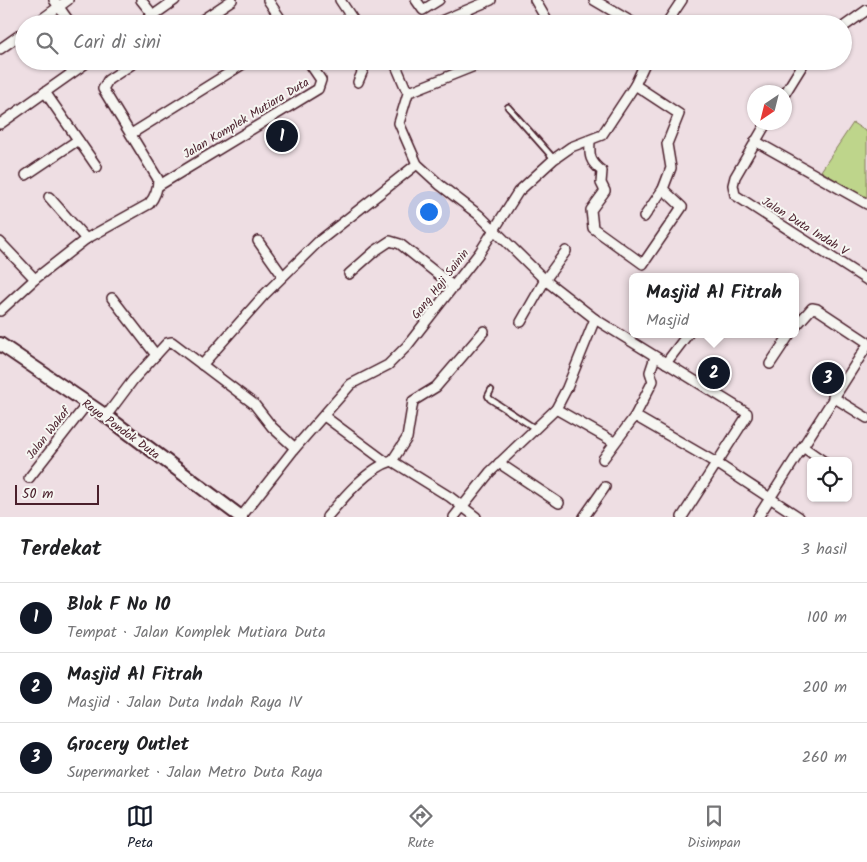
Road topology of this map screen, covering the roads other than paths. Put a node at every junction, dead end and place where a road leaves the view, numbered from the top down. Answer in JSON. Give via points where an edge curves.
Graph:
{"nodes":[{"id":1,"x":68,"y":0,"type":"edge"},
{"id":2,"x":141,"y":0,"type":"edge"},
{"id":3,"x":175,"y":0,"type":"edge"},
{"id":4,"x":232,"y":0,"type":"edge"},
{"id":5,"x":268,"y":0,"type":"edge"},
{"id":6,"x":340,"y":0,"type":"edge"},
{"id":7,"x":416,"y":0,"type":"edge"},
{"id":8,"x":439,"y":0,"type":"edge"},
{"id":9,"x":491,"y":0,"type":"edge"},
{"id":10,"x":535,"y":0,"type":"edge"},
{"id":11,"x":594,"y":0,"type":"edge"},
{"id":12,"x":682,"y":0,"type":"edge"},
{"id":13,"x":56,"y":3,"type":"edge"},
{"id":14,"x":867,"y":10,"type":"edge"},
{"id":15,"x":44,"y":15,"type":"edge"},
{"id":16,"x":65,"y":15,"type":"edge"},
{"id":17,"x":153,"y":15,"type":"joint"},
{"id":18,"x":210,"y":15,"type":"edge"},
{"id":19,"x":278,"y":15,"type":"edge"},
{"id":20,"x":350,"y":15,"type":"edge"},
{"id":21,"x":455,"y":15,"type":"edge"},
{"id":22,"x":544,"y":15,"type":"edge"},
{"id":23,"x":620,"y":15,"type":"edge"},
{"id":24,"x":672,"y":15,"type":"edge"},
{"id":25,"x":852,"y":21,"type":"edge"},
{"id":26,"x":15,"y":38,"type":"edge"},
{"id":27,"x":0,"y":49,"type":"edge"},
{"id":28,"x":76,"y":70,"type":"edge"},
{"id":29,"x":123,"y":70,"type":"edge"},
{"id":30,"x":234,"y":70,"type":"edge"},
{"id":31,"x":314,"y":70,"type":"edge"},
{"id":32,"x":363,"y":70,"type":"edge"},
{"id":33,"x":398,"y":70,"type":"edge"},
{"id":34,"x":464,"y":70,"type":"edge"},
{"id":35,"x":642,"y":70,"type":"edge"},
{"id":36,"x":799,"y":70,"type":"edge"},
{"id":37,"x":358,"y":82,"type":"dead end"},
{"id":38,"x":790,"y":85,"type":"edge"},
{"id":39,"x":635,"y":86,"type":"junction"},
{"id":40,"x":409,"y":90,"type":"junction"},
{"id":41,"x":45,"y":92,"type":"junction"},
{"id":42,"x":508,"y":107,"type":"dead end"},
{"id":43,"x":0,"y":124,"type":"edge"},
{"id":44,"x":762,"y":130,"type":"edge"},
{"id":45,"x":131,"y":134,"type":"junction"},
{"id":46,"x":78,"y":140,"type":"junction"},
{"id":47,"x":755,"y":141,"type":"junction"},
{"id":48,"x":590,"y":142,"type":"junction"},
{"id":49,"x":554,"y":159,"type":"junction"},
{"id":50,"x":417,"y":164,"type":"junction"},
{"id":51,"x":97,"y":167,"type":"dead end"},
{"id":52,"x":26,"y":175,"type":"dead end"},
{"id":53,"x":663,"y":190,"type":"junction"},
{"id":54,"x":155,"y":192,"type":"junction"},
{"id":55,"x":49,"y":197,"type":"dead end"},
{"id":56,"x":867,"y":204,"type":"edge"},
{"id":57,"x":644,"y":217,"type":"dead end"},
{"id":58,"x":494,"y":230,"type":"junction"},
{"id":59,"x":86,"y":239,"type":"junction"},
{"id":60,"x":258,"y":241,"type":"dead end"},
{"id":61,"x":0,"y":242,"type":"edge"},
{"id":62,"x":566,"y":251,"type":"dead end"},
{"id":63,"x":349,"y":274,"type":"dead end"},
{"id":64,"x":282,"y":275,"type":"junction"},
{"id":65,"x":35,"y":279,"type":"junction"},
{"id":66,"x":545,"y":280,"type":"junction"},
{"id":67,"x":867,"y":280,"type":"edge"},
{"id":68,"x":454,"y":287,"type":"junction"},
{"id":69,"x":112,"y":298,"type":"dead end"},
{"id":70,"x":0,"y":311,"type":"edge"},
{"id":71,"x":595,"y":319,"type":"junction"},
{"id":72,"x":522,"y":322,"type":"dead end"},
{"id":73,"x":799,"y":322,"type":"edge"},
{"id":74,"x":484,"y":331,"type":"dead end"},
{"id":75,"x":685,"y":338,"type":"edge"},
{"id":76,"x":787,"y":338,"type":"edge"},
{"id":77,"x":867,"y":342,"type":"edge"},
{"id":78,"x":0,"y":344,"type":"edge"},
{"id":79,"x":867,"y":346,"type":"edge"},
{"id":80,"x":156,"y":355,"type":"junction"},
{"id":81,"x":655,"y":356,"type":"junction"},
{"id":82,"x":666,"y":363,"type":"junction"},
{"id":83,"x":770,"y":364,"type":"dead end"},
{"id":84,"x":202,"y":365,"type":"junction"},
{"id":85,"x":491,"y":390,"type":"dead end"},
{"id":86,"x":833,"y":397,"type":"junction"},
{"id":87,"x":87,"y":404,"type":"junction"},
{"id":88,"x":556,"y":409,"type":"junction"},
{"id":89,"x":106,"y":416,"type":"junction"},
{"id":90,"x":324,"y":416,"type":"junction"},
{"id":91,"x":635,"y":416,"type":"junction"},
{"id":92,"x":867,"y":418,"type":"edge"},
{"id":93,"x":536,"y":429,"type":"junction"},
{"id":94,"x":614,"y":442,"type":"junction"},
{"id":95,"x":803,"y":447,"type":"junction"},
{"id":96,"x":295,"y":448,"type":"junction"},
{"id":97,"x":817,"y":457,"type":"edge"},
{"id":98,"x":603,"y":459,"type":"dead end"},
{"id":99,"x":389,"y":462,"type":"junction"},
{"id":100,"x":499,"y":463,"type":"junction"},
{"id":101,"x":718,"y":464,"type":"junction"},
{"id":102,"x":29,"y":478,"type":"dead end"},
{"id":103,"x":604,"y":487,"type":"dead end"},
{"id":104,"x":770,"y":498,"type":"junction"},
{"id":105,"x":559,"y":503,"type":"dead end"},
{"id":106,"x":461,"y":506,"type":"junction"},
{"id":107,"x":241,"y":517,"type":"edge"},
{"id":108,"x":327,"y":517,"type":"edge"},
{"id":109,"x":454,"y":517,"type":"edge"},
{"id":110,"x":476,"y":517,"type":"edge"},
{"id":111,"x":584,"y":517,"type":"edge"},
{"id":112,"x":682,"y":517,"type":"edge"},
{"id":113,"x":758,"y":517,"type":"edge"},
{"id":114,"x":799,"y":517,"type":"edge"}],
"edges":[{"from":1,"to":13,"type":"street"},
{"from":2,"to":17,"type":"street"},
{"from":3,"to":17,"type":"street"},
{"from":4,"to":18,"type":"street"},
{"from":5,"to":19,"type":"street"},
{"from":6,"to":20,"type":"street"},
{"from":7,"to":8,"type":"street","via":[[423,10]]},
{"from":9,"to":21,"type":"street"},
{"from":10,"to":22,"type":"street"},
{"from":11,"to":23,"type":"street"},
{"from":12,"to":24,"type":"street"},
{"from":13,"to":15,"type":"street"},
{"from":13,"to":16,"type":"street"},
{"from":14,"to":25,"type":"street"},
{"from":26,"to":27,"type":"street"},
{"from":28,"to":41,"type":"street"},
{"from":29,"to":45,"type":"street","via":[[108,80],[103,89]]},
{"from":30,"to":45,"type":"street"},
{"from":31,"to":54,"type":"street","name":"Jalan Komplek Mutiara Duta","via":[[321,80],[318,90]]},
{"from":32,"to":37,"type":"street"},
{"from":33,"to":40,"type":"street"},
{"from":34,"to":40,"type":"street"},
{"from":35,"to":39,"type":"street","name":"Gang Haji Sainin"},
{"from":36,"to":38,"type":"street"},
{"from":39,"to":48,"type":"street","name":"Gang Haji Sainin","via":[[602,135]]},
{"from":39,"to":53,"type":"street","via":[[679,114],[667,144],[671,168]]},
{"from":40,"to":50,"type":"street","via":[[399,123]]},
{"from":41,"to":43,"type":"street"},
{"from":41,"to":46,"type":"street"},
{"from":42,"to":49,"type":"lane"},
{"from":44,"to":47,"type":"street"},
{"from":45,"to":54,"type":"street","via":[[158,178]]},
{"from":46,"to":51,"type":"street"},
{"from":46,"to":52,"type":"street"},
{"from":47,"to":56,"type":"street"},
{"from":47,"to":67,"type":"street","name":"Jalan Duta Indah V","via":[[735,178],[734,190],[739,200]]},
{"from":48,"to":49,"type":"street","name":"Gang Haji Sainin","via":[[571,147]]},
{"from":48,"to":53,"type":"street","via":[[589,156],[602,172],[601,183],[605,191],[591,210],[592,228],[643,264],[682,208]]},
{"from":49,"to":58,"type":"street","name":"Gang Haji Sainin","via":[[518,192]]},
{"from":50,"to":58,"type":"street"},
{"from":50,"to":64,"type":"street","via":[[318,242]]},
{"from":53,"to":57,"type":"street"},
{"from":54,"to":59,"type":"street","name":"Jalan Komplek Mutiara Duta","via":[[149,204]]},
{"from":55,"to":59,"type":"street"},
{"from":58,"to":66,"type":"street"},
{"from":58,"to":68,"type":"street","name":"Gang Haji Sainin"},
{"from":59,"to":65,"type":"street","name":"Jalan Komplek Mutiara Duta"},
{"from":60,"to":64,"type":"street"},
{"from":61,"to":65,"type":"street"},
{"from":62,"to":66,"type":"street"},
{"from":63,"to":68,"type":"street","via":[[390,241],[400,244]]},
{"from":64,"to":84,"type":"street"},
{"from":65,"to":70,"type":"street","name":"Jalan Komplek Mutiara Duta"},
{"from":66,"to":71,"type":"street"},
{"from":66,"to":72,"type":"street"},
{"from":68,"to":90,"type":"street","name":"Gang Haji Sainin","via":[[398,357],[351,384]]},
{"from":69,"to":80,"type":"street"},
{"from":71,"to":81,"type":"street"},
{"from":71,"to":88,"type":"street"},
{"from":73,"to":77,"type":"street","via":[[806,312],[817,309]]},
{"from":74,"to":99,"type":"street","via":[[436,387],[413,401],[407,438]]},
{"from":75,"to":82,"type":"street"},
{"from":76,"to":83,"type":"street"},
{"from":78,"to":87,"type":"main road","name":"Raya Pondok Duta"},
{"from":79,"to":86,"type":"street"},
{"from":80,"to":84,"type":"street","via":[[166,343],[172,342]]},
{"from":80,"to":89,"type":"street"},
{"from":81,"to":82,"type":"street"},
{"from":81,"to":91,"type":"street","via":[[650,372],[653,381]]},
{"from":82,"to":101,"type":"street","via":[[747,413]]},
{"from":84,"to":96,"type":"street","via":[[254,404],[272,427]]},
{"from":85,"to":93,"type":"lane","via":[[490,399]]},
{"from":86,"to":92,"type":"street"},
{"from":86,"to":95,"type":"street"},
{"from":87,"to":89,"type":"main road","name":"Raya Pondok Duta"},
{"from":87,"to":102,"type":"street","name":"Jalan Wakaf"},
{"from":88,"to":93,"type":"street"},
{"from":88,"to":94,"type":"street"},
{"from":89,"to":107,"type":"main road","name":"Raya Pondok Duta"},
{"from":90,"to":96,"type":"street","name":"Gang Haji Sainin"},
{"from":90,"to":99,"type":"street"},
{"from":91,"to":94,"type":"street"},
{"from":91,"to":101,"type":"street"},
{"from":93,"to":100,"type":"street"},
{"from":94,"to":98,"type":"street"},
{"from":95,"to":97,"type":"street"},
{"from":95,"to":104,"type":"street"},
{"from":96,"to":107,"type":"street","name":"Gang Haji Sainin"},
{"from":99,"to":106,"type":"street"},
{"from":99,"to":108,"type":"street","via":[[354,487]]},
{"from":100,"to":105,"type":"street"},
{"from":100,"to":106,"type":"street"},
{"from":101,"to":104,"type":"street"},
{"from":101,"to":112,"type":"street"},
{"from":103,"to":111,"type":"street"},
{"from":104,"to":113,"type":"street"},
{"from":104,"to":114,"type":"street"},
{"from":106,"to":109,"type":"street"},
{"from":106,"to":110,"type":"street"}]}
